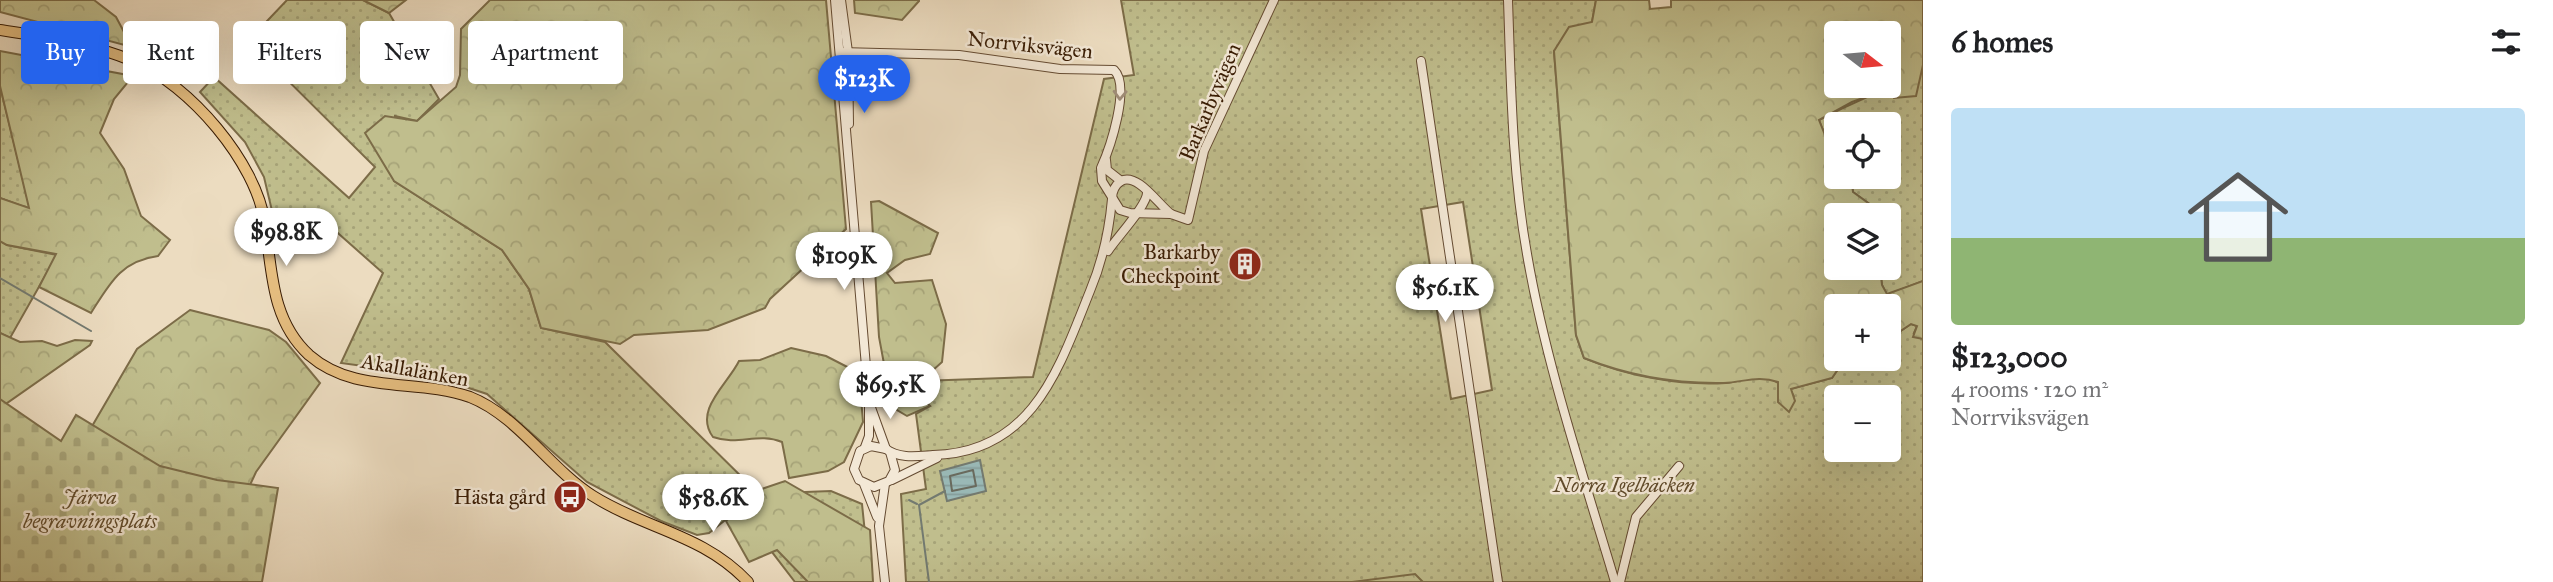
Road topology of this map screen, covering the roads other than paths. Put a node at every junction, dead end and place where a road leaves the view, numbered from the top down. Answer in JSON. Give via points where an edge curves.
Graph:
{"nodes":[{"id":1,"x":1274,"y":0,"type":"edge"},
{"id":2,"x":1508,"y":0,"type":"edge"},
{"id":3,"x":837,"y":1,"type":"edge"},
{"id":4,"x":0,"y":30,"type":"edge"},
{"id":5,"x":844,"y":52,"type":"junction"},
{"id":6,"x":1422,"y":61,"type":"dead end"},
{"id":7,"x":843,"y":111,"type":"junction"},
{"id":8,"x":1105,"y":159,"type":"junction"},
{"id":9,"x":850,"y":179,"type":"junction"},
{"id":10,"x":1121,"y":181,"type":"junction"},
{"id":11,"x":1146,"y":190,"type":"junction"},
{"id":12,"x":1112,"y":196,"type":"junction"},
{"id":13,"x":1136,"y":212,"type":"junction"},
{"id":14,"x":1171,"y":214,"type":"junction"},
{"id":15,"x":1104,"y":256,"type":"junction"},
{"id":16,"x":1454,"y":289,"type":"junction"},
{"id":17,"x":1473,"y":291,"type":"dead end"},
{"id":18,"x":869,"y":402,"type":"junction"},
{"id":19,"x":866,"y":447,"type":"junction"},
{"id":20,"x":888,"y":451,"type":"junction"},
{"id":21,"x":942,"y":455,"type":"junction"},
{"id":22,"x":1679,"y":466,"type":"dead end"},
{"id":23,"x":887,"y":483,"type":"junction"},
{"id":24,"x":864,"y":484,"type":"junction"},
{"id":25,"x":879,"y":526,"type":"junction"},
{"id":26,"x":748,"y":582,"type":"edge"},
{"id":27,"x":885,"y":582,"type":"edge"},
{"id":28,"x":1497,"y":582,"type":"edge"},
{"id":29,"x":1617,"y":582,"type":"edge"}],
"edges":[{"from":1,"to":14,"type":"street","name":"Barkarbyvägen","via":[[1204,151],[1188,220]]},
{"from":2,"to":29,"type":"street","via":[[1513,135],[1527,255],[1560,395]]},
{"from":3,"to":5,"type":"street"},
{"from":3,"to":7,"type":"street","via":[[835,51]]},
{"from":4,"to":26,"type":"main road","name":"Akallalänken","via":[[83,44],[136,62],[165,80],[213,123],[233,147],[260,197],[276,303],[284,323],[317,361],[360,381],[472,398],[500,416],[592,495],[696,542]]},
{"from":5,"to":7,"type":"street"},
{"from":5,"to":8,"type":"street","name":"Norrviksvägen","one_way":true,"via":[[959,55],[1114,70],[1123,95]]},
{"from":5,"to":9,"type":"street"},
{"from":6,"to":16,"type":"street"},
{"from":7,"to":9,"type":"street"},
{"from":8,"to":10,"type":"street","via":[[1107,170]]},
{"from":8,"to":12,"type":"street","name":"Norrviksvägen","via":[[1102,181]]},
{"from":9,"to":18,"type":"street"},
{"from":10,"to":11,"type":"street","via":[[1138,181]]},
{"from":10,"to":12,"type":"street","name":"Norrviksvägen"},
{"from":11,"to":13,"type":"street","name":"Norrviksvägen","via":[[1144,205]]},
{"from":11,"to":14,"type":"street"},
{"from":12,"to":13,"type":"street","via":[[1120,210]]},
{"from":12,"to":15,"type":"street","name":"Norrviksvägen"},
{"from":13,"to":14,"type":"street"},
{"from":13,"to":15,"type":"street","name":"Norrviksvägen"},
{"from":15,"to":21,"type":"street","name":"Norrviksvägen","via":[[1044,396],[1007,431],[978,446]]},
{"from":16,"to":17,"type":"street"},
{"from":16,"to":28,"type":"street"},
{"from":18,"to":19,"type":"street"},
{"from":18,"to":20,"type":"street"},
{"from":19,"to":20,"type":"street"},
{"from":19,"to":24,"type":"street","via":[[856,456],[853,469]]},
{"from":20,"to":21,"type":"street","name":"Norrviksvägen"},
{"from":20,"to":23,"type":"street","via":[[895,464]]},
{"from":21,"to":23,"type":"street","name":"Norrviksvägen"},
{"from":22,"to":29,"type":"street","via":[[1636,517]]},
{"from":23,"to":24,"type":"street"},
{"from":23,"to":25,"type":"street"},
{"from":24,"to":25,"type":"street"},
{"from":25,"to":27,"type":"street"}]}
